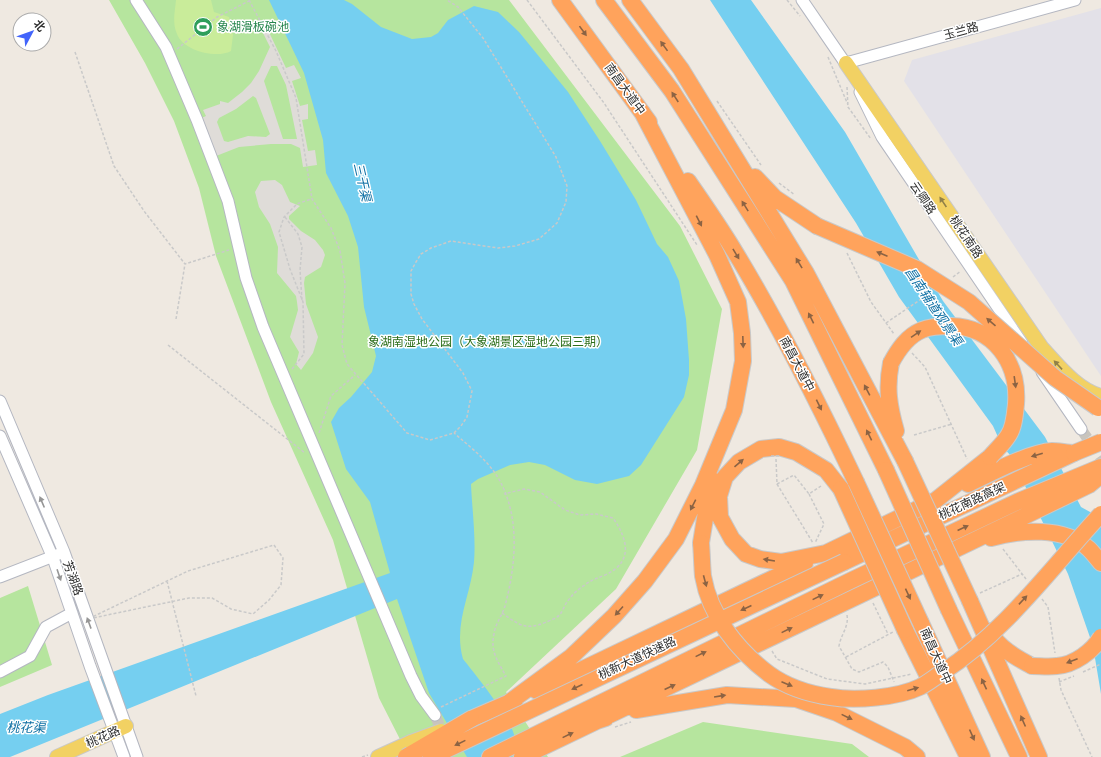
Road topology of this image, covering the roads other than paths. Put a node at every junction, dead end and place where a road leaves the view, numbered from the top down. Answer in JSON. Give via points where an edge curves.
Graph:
{"nodes":[{"id":1,"x":136,"y":0,"type":"edge"},
{"id":2,"x":560,"y":0,"type":"edge"},
{"id":3,"x":604,"y":0,"type":"edge"},
{"id":4,"x":630,"y":0,"type":"edge"},
{"id":5,"x":802,"y":0,"type":"edge"},
{"id":6,"x":1075,"y":0,"type":"edge"},
{"id":7,"x":846,"y":63,"type":"junction"},
{"id":8,"x":681,"y":68,"type":"junction"},
{"id":9,"x":642,"y":112,"type":"junction"},
{"id":10,"x":0,"y":401,"type":"edge"},
{"id":11,"x":1100,"y":404,"type":"edge"},
{"id":12,"x":734,"y":410,"type":"junction"},
{"id":13,"x":1081,"y":429,"type":"tunnel mouth"},
{"id":14,"x":0,"y":436,"type":"edge"},
{"id":15,"x":1101,"y":442,"type":"edge"},
{"id":16,"x":1074,"y":453,"type":"junction"},
{"id":17,"x":905,"y":461,"type":"junction"},
{"id":18,"x":996,"y":462,"type":"junction"},
{"id":19,"x":1101,"y":467,"type":"edge"},
{"id":20,"x":1092,"y":478,"type":"edge"},
{"id":21,"x":1023,"y":508,"type":"junction"},
{"id":22,"x":1101,"y":514,"type":"edge"},
{"id":23,"x":64,"y":552,"type":"junction"},
{"id":24,"x":826,"y":553,"type":"junction"},
{"id":25,"x":53,"y":558,"type":"junction"},
{"id":26,"x":933,"y":558,"type":"junction"},
{"id":27,"x":844,"y":562,"type":"joint"},
{"id":28,"x":1101,"y":563,"type":"edge"},
{"id":29,"x":0,"y":576,"type":"edge"},
{"id":30,"x":852,"y":580,"type":"joint"},
{"id":31,"x":975,"y":597,"type":"junction"},
{"id":32,"x":72,"y":613,"type":"junction"},
{"id":33,"x":1101,"y":637,"type":"edge"},
{"id":34,"x":0,"y":672,"type":"edge"},
{"id":35,"x":507,"y":704,"type":"junction"},
{"id":36,"x":434,"y":713,"type":"tunnel mouth"},
{"id":37,"x":118,"y":723,"type":"junction"},
{"id":38,"x":603,"y":725,"type":"junction"},
{"id":39,"x":409,"y":750,"type":"edge"},
{"id":40,"x":528,"y":754,"type":"edge"},
{"id":41,"x":373,"y":756,"type":"edge"},
{"id":42,"x":57,"y":757,"type":"edge"},
{"id":43,"x":124,"y":757,"type":"edge"},
{"id":44,"x":137,"y":757,"type":"edge"},
{"id":45,"x":432,"y":757,"type":"edge"},
{"id":46,"x":490,"y":757,"type":"edge"},
{"id":47,"x":917,"y":757,"type":"edge"},
{"id":48,"x":968,"y":757,"type":"edge"},
{"id":49,"x":982,"y":757,"type":"edge"},
{"id":50,"x":1019,"y":757,"type":"edge"},
{"id":51,"x":1039,"y":757,"type":"edge"}],
"edges":[{"from":1,"to":36,"type":"street","via":[[169,55],[194,113],[228,201],[246,278],[263,327],[411,676]]},
{"from":2,"to":9,"type":"highway","name":"南昌大道中","one_way":true},
{"from":50,"to":3,"type":"highway","one_way":true,"bridge":true,"via":[[886,470],[793,281],[672,91]]},
{"from":8,"to":4,"type":"highway","one_way":true},
{"from":5,"to":7,"type":"street","name":"云卿路"},
{"from":6,"to":7,"type":"street","name":"玉兰路"},
{"from":11,"to":7,"type":"main road","name":"桃花南路","one_way":true,"via":[[1095,394],[1070,377],[1042,348]]},
{"from":7,"to":13,"type":"street","name":"云卿路","via":[[882,137]]},
{"from":11,"to":8,"type":"highway","one_way":true,"bridge":true,"via":[[1055,378],[969,302],[936,281],[917,269],[817,226],[775,198],[746,168]]},
{"from":17,"to":8,"type":"highway","one_way":true,"via":[[806,273]]},
{"from":9,"to":12,"type":"highway","one_way":true,"via":[[717,255],[738,302],[743,361]]},
{"from":9,"to":49,"type":"highway","name":"南昌大道中","one_way":true,"bridge":true,"via":[[738,257],[816,399]]},
{"from":23,"to":10,"type":"street","name":"芳湖路","one_way":true},
{"from":12,"to":22,"type":"highway","one_way":true,"bridge":true,"via":[[707,506],[701,543],[703,577],[714,609],[731,639],[754,663],[777,680],[811,694],[848,700],[887,696],[920,687],[959,662],[997,628]]},
{"from":12,"to":35,"type":"highway","one_way":true,"via":[[703,485],[676,539],[645,581],[572,657]]},
{"from":14,"to":25,"type":"street","name":"芳湖路"},
{"from":15,"to":16,"type":"highway","name":"桃花南路高架","bridge":true},
{"from":16,"to":18,"type":"highway","one_way":true,"via":[[1052,451]]},
{"from":16,"to":27,"type":"highway","name":"桃花南路高架"},
{"from":17,"to":18,"type":"highway","one_way":true,"bridge":true,"via":[[890,412],[887,383],[891,363],[906,341],[921,330],[941,326],[963,326],[983,333],[998,344],[1013,371],[1017,394],[1015,415]]},
{"from":17,"to":31,"type":"highway","bridge":true},
{"from":18,"to":24,"type":"highway","via":[[936,500]]},
{"from":19,"to":20,"type":"highway","name":"桃花南路高架"},
{"from":20,"to":21,"type":"highway","name":"桃花南路高架"},
{"from":21,"to":26,"type":"highway"},
{"from":30,"to":21,"type":"highway","name":"桃花南路高架","one_way":true},
{"from":23,"to":25,"type":"street"},
{"from":37,"to":23,"type":"street","name":"芳湖路","one_way":true,"via":[[102,660]]},
{"from":24,"to":35,"type":"highway","via":[[573,675]]},
{"from":24,"to":48,"type":"highway","one_way":true,"bridge":true,"via":[[781,562],[746,554],[732,539],[720,517],[719,496],[725,477],[739,462],[761,449],[779,447],[796,452],[826,470],[841,489],[900,630]]},
{"from":25,"to":29,"type":"street"},
{"from":25,"to":32,"type":"street","name":"芳湖路","one_way":true},
{"from":26,"to":28,"type":"highway","via":[[1003,535],[1036,531],[1066,536],[1088,548]]},
{"from":38,"to":26,"type":"highway","one_way":true},
{"from":27,"to":45,"type":"highway","name":"桃新大道快速路","one_way":true,"bridge":true},
{"from":46,"to":30,"type":"highway","name":"桃新大道快速路","one_way":true},
{"from":33,"to":31,"type":"highway","one_way":true,"bridge":true,"via":[[1097,644],[1078,659],[1059,666],[1032,666],[1012,656],[995,641]]},
{"from":51,"to":31,"type":"highway","one_way":true},
{"from":32,"to":34,"type":"street","via":[[46,627],[30,656]]},
{"from":32,"to":37,"type":"street","name":"芳湖路","via":[[90,666]]},
{"from":35,"to":39,"type":"highway","bridge":true},
{"from":37,"to":42,"type":"main road","name":"桃花路"},
{"from":37,"to":43,"type":"street","name":"芳湖路"},
{"from":37,"to":44,"type":"street","name":"芳湖路"},
{"from":40,"to":38,"type":"highway","one_way":true},
{"from":38,"to":47,"type":"highway","one_way":true,"via":[[652,706],[727,694],[796,699],[837,713],[905,746]]},
{"from":39,"to":41,"type":"main road"}]}
